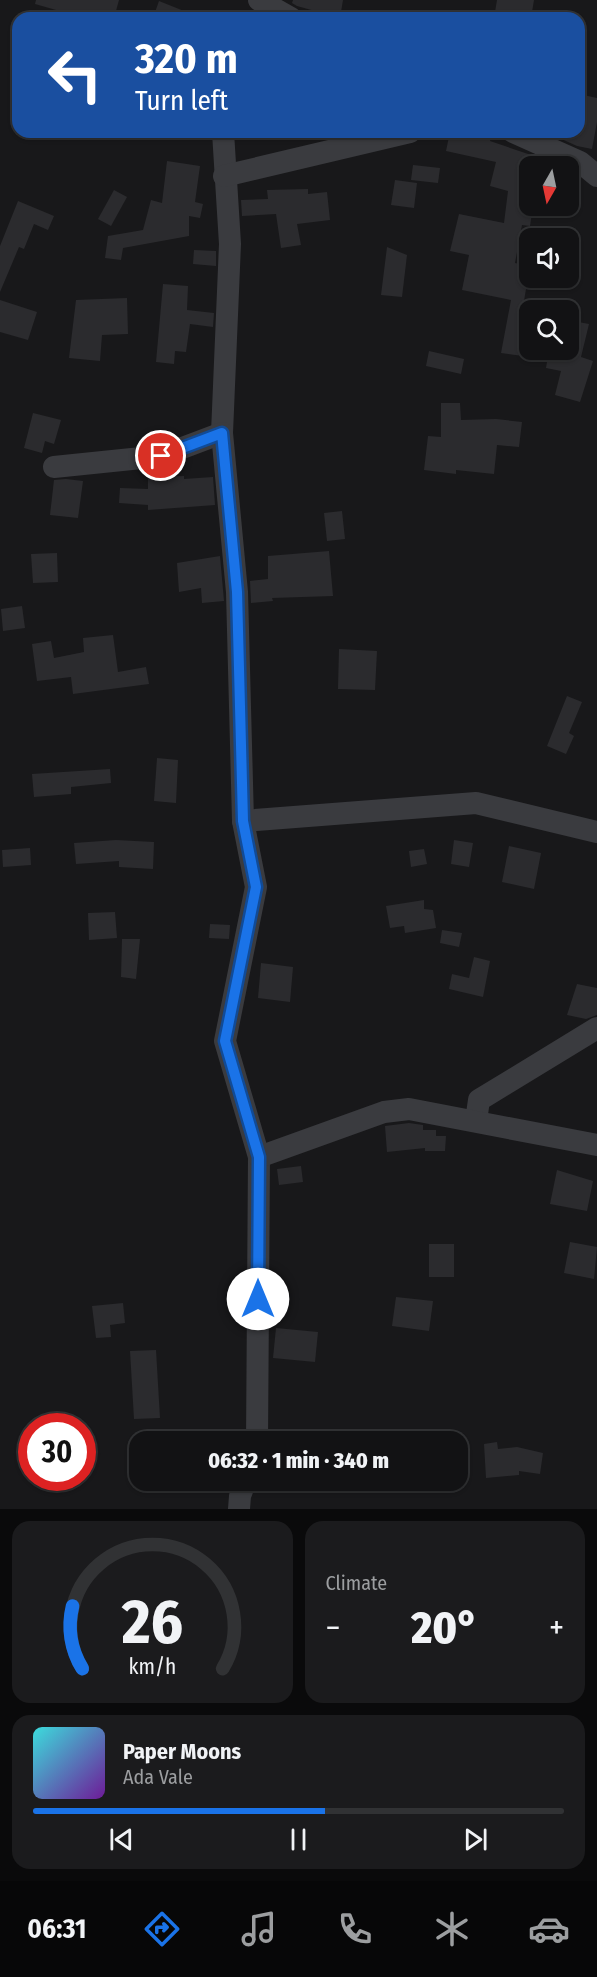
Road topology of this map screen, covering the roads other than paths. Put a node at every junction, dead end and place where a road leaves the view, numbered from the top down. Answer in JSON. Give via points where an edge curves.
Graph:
{"nodes":[{"id":1,"x":260,"y":5,"type":"edge"},
{"id":2,"x":277,"y":12,"type":"edge"},
{"id":3,"x":222,"y":138,"type":"edge"},
{"id":4,"x":385,"y":138,"type":"edge"},
{"id":5,"x":530,"y":138,"type":"edge"},
{"id":6,"x":588,"y":159,"type":"edge"},
{"id":7,"x":224,"y":176,"type":"junction"},
{"id":8,"x":597,"y":176,"type":"edge"},
{"id":9,"x":222,"y":433,"type":"junction"},
{"id":10,"x":54,"y":467,"type":"dead end"},
{"id":11,"x":243,"y":821,"type":"junction"},
{"id":12,"x":597,"y":832,"type":"edge"},
{"id":13,"x":597,"y":1028,"type":"edge"},
{"id":14,"x":476,"y":1121,"type":"junction"},
{"id":15,"x":597,"y":1145,"type":"edge"},
{"id":16,"x":259,"y":1157,"type":"junction"},
{"id":17,"x":257,"y":1431,"type":"edge"},
{"id":18,"x":242,"y":1491,"type":"edge"},
{"id":19,"x":239,"y":1509,"type":"edge"}],
"edges":[{"from":1,"to":2,"type":"street"},
{"from":3,"to":7,"type":"street"},
{"from":4,"to":7,"type":"street"},
{"from":5,"to":6,"type":"street"},
{"from":6,"to":8,"type":"street"},
{"from":7,"to":9,"type":"street","via":[[230,244]]},
{"from":9,"to":10,"type":"street","via":[[161,456]]},
{"from":9,"to":11,"type":"street","via":[[237,592]]},
{"from":11,"to":12,"type":"street","via":[[476,803]]},
{"from":11,"to":16,"type":"street","via":[[256,887],[225,1041]]},
{"from":13,"to":14,"type":"street","via":[[479,1100]]},
{"from":14,"to":15,"type":"street"},
{"from":14,"to":16,"type":"street","via":[[409,1109],[384,1112]]},
{"from":16,"to":17,"type":"street"},
{"from":18,"to":19,"type":"street"}]}
